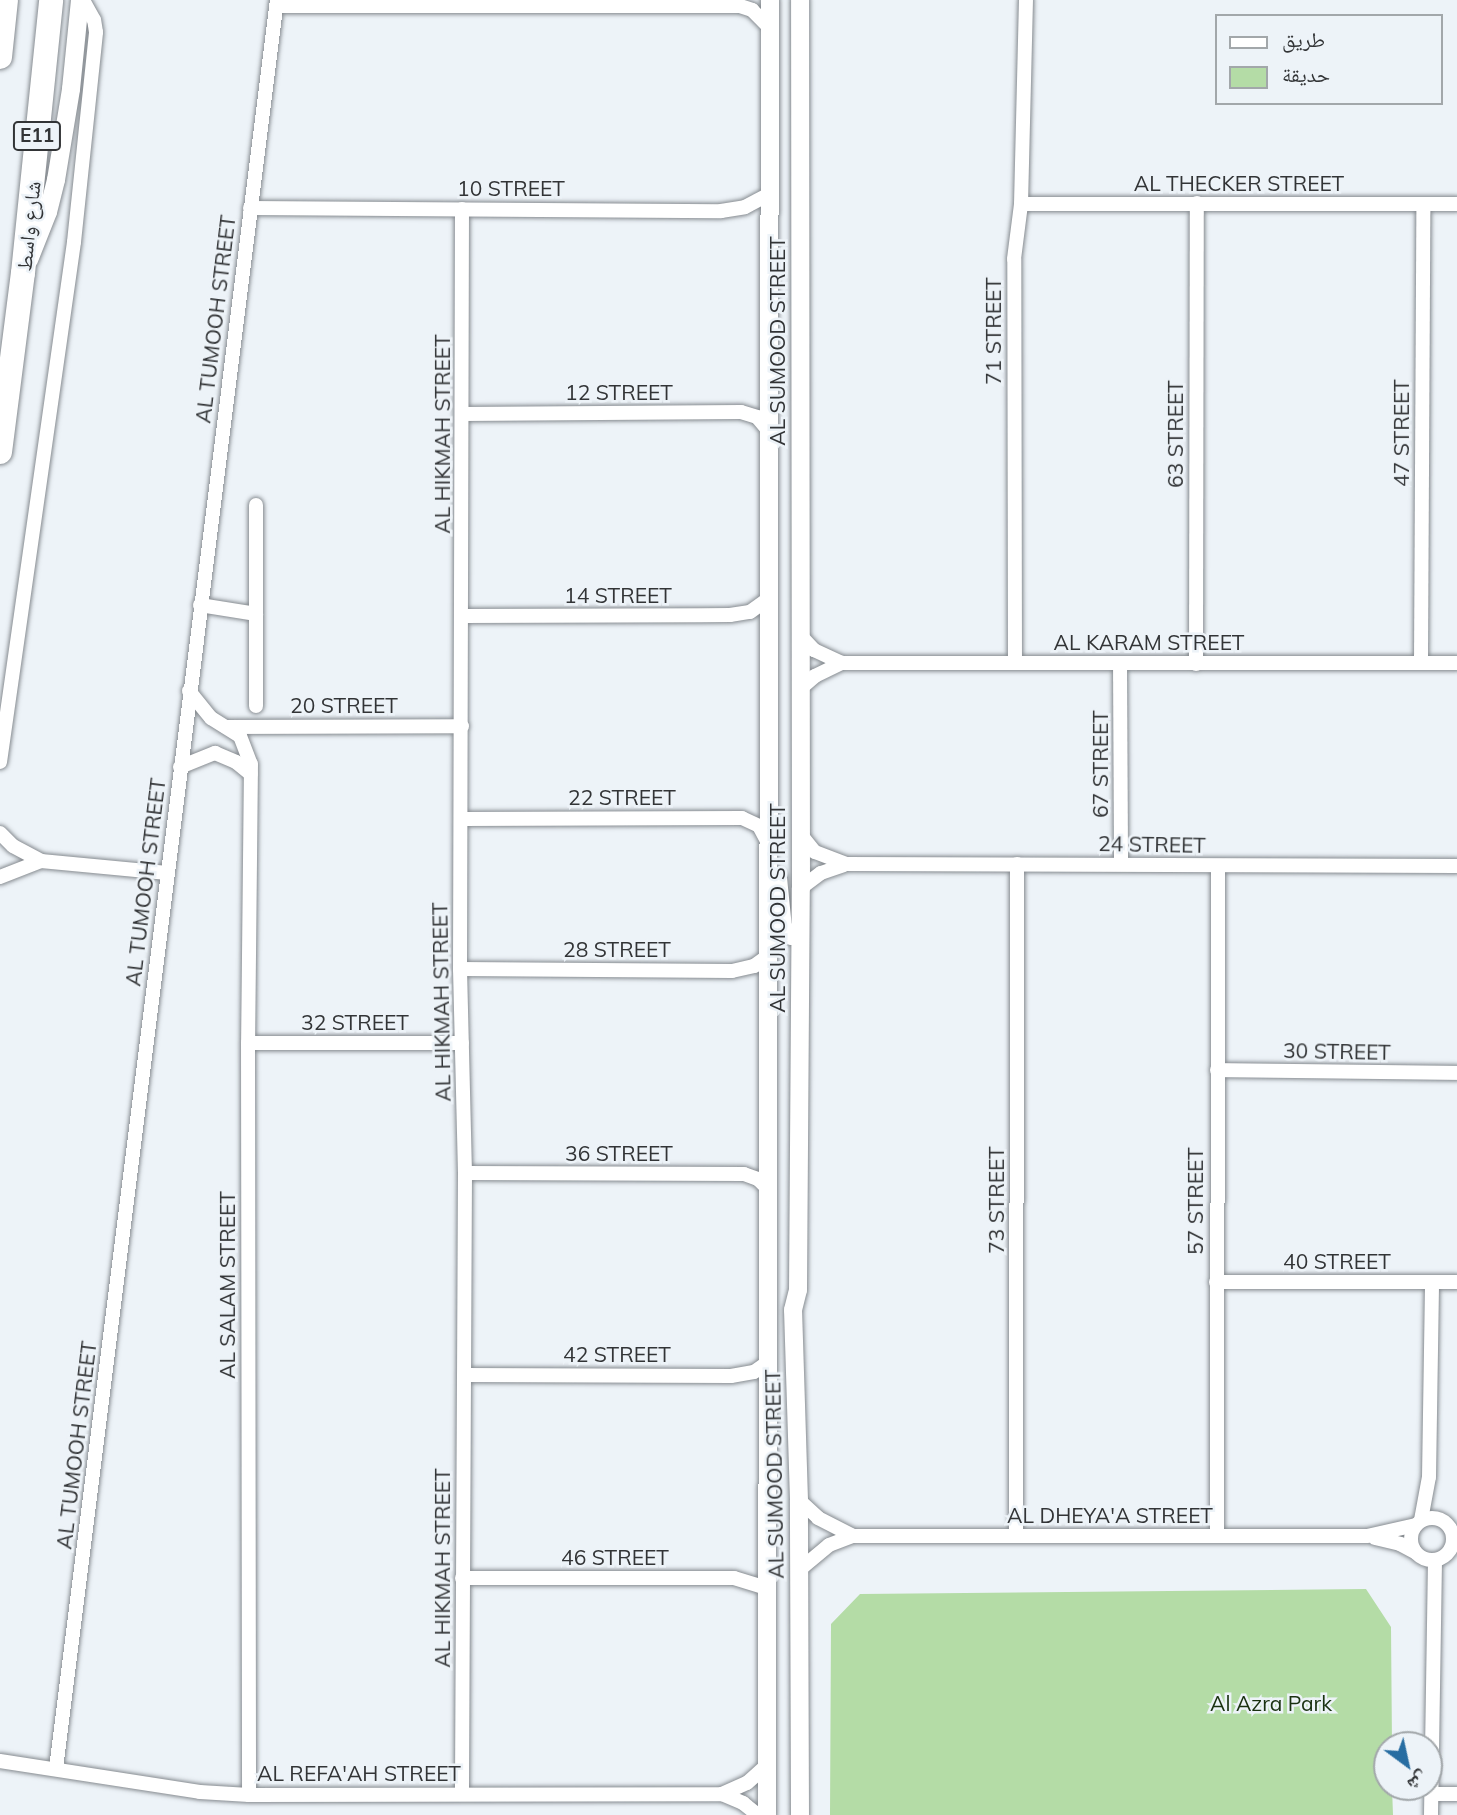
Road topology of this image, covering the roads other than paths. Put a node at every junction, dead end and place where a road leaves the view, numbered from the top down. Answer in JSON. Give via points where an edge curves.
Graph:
{"nodes":[{"id":1,"x":6,"y":0,"type":"edge"},
{"id":2,"x":51,"y":0,"type":"edge"},
{"id":3,"x":81,"y":0,"type":"edge"},
{"id":4,"x":770,"y":0,"type":"edge"},
{"id":5,"x":800,"y":0,"type":"edge"},
{"id":6,"x":1026,"y":0,"type":"edge"},
{"id":7,"x":276,"y":3,"type":"edge"},
{"id":8,"x":770,"y":28,"type":"junction"},
{"id":9,"x":0,"y":57,"type":"edge"},
{"id":10,"x":769,"y":194,"type":"junction"},
{"id":11,"x":1021,"y":204,"type":"junction"},
{"id":12,"x":1197,"y":204,"type":"junction"},
{"id":13,"x":1423,"y":204,"type":"junction"},
{"id":14,"x":1457,"y":204,"type":"edge"},
{"id":15,"x":250,"y":208,"type":"junction"},
{"id":16,"x":462,"y":209,"type":"junction"},
{"id":17,"x":23,"y":273,"type":"junction"},
{"id":18,"x":463,"y":414,"type":"junction"},
{"id":19,"x":768,"y":430,"type":"junction"},
{"id":20,"x":0,"y":452,"type":"edge"},
{"id":21,"x":256,"y":505,"type":"dead end"},
{"id":22,"x":768,"y":599,"type":"junction"},
{"id":23,"x":200,"y":605,"type":"junction"},
{"id":24,"x":256,"y":614,"type":"junction"},
{"id":25,"x":462,"y":616,"type":"junction"},
{"id":26,"x":800,"y":635,"type":"junction"},
{"id":27,"x":1421,"y":662,"type":"junction"},
{"id":28,"x":842,"y":663,"type":"junction"},
{"id":29,"x":1015,"y":663,"type":"junction"},
{"id":30,"x":1121,"y":663,"type":"junction"},
{"id":31,"x":1457,"y":663,"type":"edge"},
{"id":32,"x":1196,"y":664,"type":"junction"},
{"id":33,"x":800,"y":689,"type":"junction"},
{"id":34,"x":189,"y":691,"type":"junction"},
{"id":35,"x":256,"y":706,"type":"dead end"},
{"id":36,"x":461,"y":726,"type":"junction"},
{"id":37,"x":226,"y":727,"type":"junction"},
{"id":38,"x":0,"y":762,"type":"edge"},
{"id":39,"x":180,"y":767,"type":"junction"},
{"id":40,"x":251,"y":774,"type":"junction"},
{"id":41,"x":462,"y":819,"type":"junction"},
{"id":42,"x":0,"y":833,"type":"edge"},
{"id":43,"x":801,"y":835,"type":"junction"},
{"id":44,"x":769,"y":852,"type":"junction"},
{"id":45,"x":41,"y":861,"type":"junction"},
{"id":46,"x":846,"y":864,"type":"junction"},
{"id":47,"x":1017,"y":864,"type":"junction"},
{"id":48,"x":1121,"y":864,"type":"junction"},
{"id":49,"x":1457,"y":866,"type":"edge"},
{"id":50,"x":1218,"y":867,"type":"junction"},
{"id":51,"x":167,"y":873,"type":"junction"},
{"id":52,"x":0,"y":877,"type":"edge"},
{"id":53,"x":801,"y":888,"type":"junction"},
{"id":54,"x":800,"y":930,"type":"junction"},
{"id":55,"x":769,"y":955,"type":"junction"},
{"id":56,"x":460,"y":969,"type":"junction"},
{"id":57,"x":248,"y":1043,"type":"junction"},
{"id":58,"x":462,"y":1043,"type":"junction"},
{"id":59,"x":1217,"y":1070,"type":"junction"},
{"id":60,"x":1457,"y":1073,"type":"edge"},
{"id":61,"x":465,"y":1173,"type":"junction"},
{"id":62,"x":768,"y":1189,"type":"junction"},
{"id":63,"x":768,"y":1210,"type":"junction"},
{"id":64,"x":1216,"y":1282,"type":"junction"},
{"id":65,"x":1432,"y":1282,"type":"junction"},
{"id":66,"x":1457,"y":1282,"type":"edge"},
{"id":67,"x":793,"y":1310,"type":"junction"},
{"id":68,"x":767,"y":1363,"type":"junction"},
{"id":69,"x":464,"y":1375,"type":"junction"},
{"id":70,"x":1429,"y":1477,"type":"junction"},
{"id":71,"x":799,"y":1500,"type":"junction"},
{"id":72,"x":1440,"y":1519,"type":"junction"},
{"id":73,"x":1419,"y":1522,"type":"junction"},
{"id":74,"x":1455,"y":1534,"type":"edge"},
{"id":75,"x":853,"y":1536,"type":"junction"},
{"id":76,"x":1016,"y":1536,"type":"junction"},
{"id":77,"x":1217,"y":1536,"type":"junction"},
{"id":78,"x":1367,"y":1536,"type":"junction"},
{"id":79,"x":1453,"y":1550,"type":"edge"},
{"id":80,"x":1424,"y":1556,"type":"junction"},
{"id":81,"x":798,"y":1571,"type":"junction"},
{"id":82,"x":462,"y":1578,"type":"junction"},
{"id":83,"x":766,"y":1588,"type":"junction"},
{"id":84,"x":1432,"y":1731,"type":"edge"},
{"id":85,"x":0,"y":1761,"type":"edge"},
{"id":86,"x":767,"y":1765,"type":"junction"},
{"id":87,"x":56,"y":1769,"type":"junction"},
{"id":88,"x":462,"y":1794,"type":"junction"},
{"id":89,"x":722,"y":1794,"type":"junction"},
{"id":90,"x":249,"y":1795,"type":"junction"},
{"id":91,"x":758,"y":1815,"type":"edge"},
{"id":92,"x":767,"y":1815,"type":"edge"},
{"id":93,"x":800,"y":1815,"type":"edge"}],
"edges":[{"from":1,"to":9,"type":"highway"},
{"from":2,"to":17,"type":"highway","name":"شارع واسط","number":"E11"},
{"from":3,"to":17,"type":"street","via":[[56,180]]},
{"from":3,"to":38,"type":"street","via":[[96,32],[74,242]]},
{"from":4,"to":8,"type":"street","name":"AL SUMOOD STREET"},
{"from":5,"to":26,"type":"street","name":"AL SUMOOD STREET"},
{"from":6,"to":11,"type":"street","name":"71 STREET"},
{"from":7,"to":8,"type":"street","via":[[740,6],[752,10]]},
{"from":7,"to":15,"type":"street","name":"AL TUMOOH STREET"},
{"from":8,"to":10,"type":"street","name":"AL SUMOOD STREET"},
{"from":10,"to":16,"type":"street","name":"10 STREET","via":[[746,207],[721,211]]},
{"from":10,"to":19,"type":"street","name":"AL SUMOOD STREET"},
{"from":11,"to":12,"type":"street","name":"AL THECKER STREET"},
{"from":11,"to":29,"type":"street","name":"71 STREET","via":[[1014,258]]},
{"from":12,"to":13,"type":"street","name":"AL THECKER STREET"},
{"from":12,"to":32,"type":"street","name":"63 STREET"},
{"from":13,"to":14,"type":"street","name":"AL THECKER STREET"},
{"from":13,"to":27,"type":"street","name":"47 STREET"},
{"from":15,"to":16,"type":"street","name":"10 STREET"},
{"from":15,"to":23,"type":"street","name":"AL TUMOOH STREET"},
{"from":16,"to":18,"type":"street","name":"AL HIKMAH STREET"},
{"from":17,"to":20,"type":"highway","name":"شارع واسط","number":"E11"},
{"from":18,"to":19,"type":"street","name":"12 STREET","via":[[741,412],[757,417]]},
{"from":18,"to":25,"type":"street","name":"AL HIKMAH STREET"},
{"from":19,"to":22,"type":"street","name":"AL SUMOOD STREET"},
{"from":21,"to":24,"type":"street"},
{"from":22,"to":25,"type":"street","name":"14 STREET","via":[[750,612],[730,615]]},
{"from":22,"to":44,"type":"street","name":"AL SUMOOD STREET"},
{"from":23,"to":24,"type":"street"},
{"from":23,"to":34,"type":"street","name":"AL TUMOOH STREET"},
{"from":24,"to":35,"type":"street"},
{"from":25,"to":36,"type":"street","name":"AL HIKMAH STREET"},
{"from":26,"to":28,"type":"street","name":"AL KARAM STREET","via":[[814,650]]},
{"from":26,"to":33,"type":"street","name":"AL SUMOOD STREET"},
{"from":27,"to":31,"type":"street","name":"AL KARAM STREET"},
{"from":27,"to":32,"type":"street","name":"AL KARAM STREET"},
{"from":28,"to":29,"type":"street","name":"AL KARAM STREET"},
{"from":28,"to":33,"type":"street","name":"AL KARAM STREET"},
{"from":29,"to":30,"type":"street","name":"AL KARAM STREET"},
{"from":30,"to":32,"type":"street","name":"AL KARAM STREET"},
{"from":30,"to":48,"type":"street","name":"67 STREET"},
{"from":33,"to":43,"type":"street","name":"AL SUMOOD STREET"},
{"from":34,"to":37,"type":"street","name":"AL SALAM STREET","via":[[211,718]]},
{"from":34,"to":39,"type":"street","name":"AL TUMOOH STREET"},
{"from":36,"to":37,"type":"street","name":"20 STREET"},
{"from":36,"to":41,"type":"street","name":"AL HIKMAH STREET"},
{"from":37,"to":40,"type":"street","name":"AL SALAM STREET","via":[[245,744]]},
{"from":39,"to":40,"type":"street","via":[[215,754]]},
{"from":39,"to":51,"type":"street","name":"AL TUMOOH STREET"},
{"from":40,"to":57,"type":"street","name":"AL SALAM STREET"},
{"from":41,"to":44,"type":"street","name":"22 STREET","via":[[743,818],[759,826]]},
{"from":41,"to":56,"type":"street","name":"AL HIKMAH STREET"},
{"from":42,"to":45,"type":"street"},
{"from":43,"to":46,"type":"street","name":"24 STREET","via":[[815,852]]},
{"from":43,"to":53,"type":"street","name":"AL SUMOOD STREET"},
{"from":44,"to":54,"type":"street","via":[[781,892],[783,928],[792,936]]},
{"from":44,"to":55,"type":"street","name":"AL SUMOOD STREET"},
{"from":45,"to":51,"type":"street"},
{"from":45,"to":52,"type":"street"},
{"from":46,"to":47,"type":"street","name":"24 STREET"},
{"from":46,"to":53,"type":"street","name":"24 STREET","via":[[821,873]]},
{"from":47,"to":48,"type":"street","name":"24 STREET"},
{"from":47,"to":76,"type":"street","name":"73 STREET"},
{"from":48,"to":50,"type":"street","name":"24 STREET"},
{"from":49,"to":50,"type":"street","name":"24 STREET"},
{"from":50,"to":59,"type":"street","name":"57 STREET"},
{"from":51,"to":87,"type":"street","name":"AL TUMOOH STREET"},
{"from":53,"to":54,"type":"street","name":"AL SUMOOD STREET"},
{"from":54,"to":67,"type":"street","name":"AL SUMOOD STREET","via":[[798,1290]]},
{"from":55,"to":56,"type":"street","name":"28 STREET","via":[[754,966],[732,971]]},
{"from":55,"to":62,"type":"street","name":"AL SUMOOD STREET"},
{"from":56,"to":58,"type":"street","name":"AL HIKMAH STREET"},
{"from":57,"to":58,"type":"street","name":"32 STREET"},
{"from":57,"to":90,"type":"street","name":"AL SALAM STREET"},
{"from":58,"to":61,"type":"street","name":"AL HIKMAH STREET"},
{"from":59,"to":60,"type":"street","name":"30 STREET"},
{"from":59,"to":64,"type":"street","name":"57 STREET"},
{"from":61,"to":62,"type":"street","name":"36 STREET","via":[[744,1174]]},
{"from":61,"to":69,"type":"street","name":"AL HIKMAH STREET"},
{"from":62,"to":63,"type":"street","name":"AL SUMOOD STREET"},
{"from":63,"to":67,"type":"street","via":[[787,1213],[793,1219]]},
{"from":63,"to":68,"type":"street","name":"AL SUMOOD STREET"},
{"from":64,"to":65,"type":"street","name":"40 STREET"},
{"from":64,"to":77,"type":"street","name":"57 STREET"},
{"from":65,"to":66,"type":"street","name":"40 STREET"},
{"from":65,"to":70,"type":"street"},
{"from":67,"to":71,"type":"street","name":"AL SUMOOD STREET"},
{"from":68,"to":69,"type":"street","name":"42 STREET","via":[[731,1376]]},
{"from":68,"to":83,"type":"street","name":"AL SUMOOD STREET"},
{"from":69,"to":82,"type":"street","name":"AL HIKMAH STREET"},
{"from":70,"to":72,"type":"street"},
{"from":70,"to":73,"type":"street"},
{"from":71,"to":75,"type":"street","name":"AL DHEYA'A STREET","via":[[818,1518]]},
{"from":71,"to":81,"type":"street","name":"AL SUMOOD STREET"},
{"from":72,"to":73,"type":"street"},
{"from":72,"to":74,"type":"street"},
{"from":73,"to":78,"type":"street","name":"AL DHEYA'A STREET"},
{"from":73,"to":80,"type":"street","via":[[1410,1538]]},
{"from":74,"to":79,"type":"street"},
{"from":75,"to":76,"type":"street","name":"AL DHEYA'A STREET"},
{"from":75,"to":81,"type":"street","name":"AL DHEYA'A STREET","via":[[829,1545]]},
{"from":76,"to":77,"type":"street","name":"AL DHEYA'A STREET"},
{"from":77,"to":78,"type":"street","name":"AL DHEYA'A STREET"},
{"from":78,"to":80,"type":"street","name":"AL DHEYA'A STREET"},
{"from":79,"to":80,"type":"street"},
{"from":80,"to":84,"type":"street","via":[[1433,1608]]},
{"from":81,"to":93,"type":"street","name":"AL SUMOOD STREET"},
{"from":82,"to":83,"type":"street","name":"46 STREET","via":[[734,1578]]},
{"from":82,"to":88,"type":"street","name":"AL HIKMAH STREET"},
{"from":83,"to":86,"type":"street","name":"AL SUMOOD STREET"},
{"from":85,"to":87,"type":"street","name":"AL REFA'AH STREET"},
{"from":86,"to":89,"type":"street","name":"AL REFA'AH STREET","via":[[747,1783]]},
{"from":86,"to":92,"type":"street","name":"AL SUMOOD STREET"},
{"from":87,"to":90,"type":"street","name":"AL REFA'AH STREET"},
{"from":88,"to":89,"type":"street","name":"AL REFA'AH STREET"},
{"from":88,"to":90,"type":"street","name":"AL REFA'AH STREET"},
{"from":89,"to":91,"type":"street","name":"AL REFA'AH STREET","via":[[743,1802]]}]}
